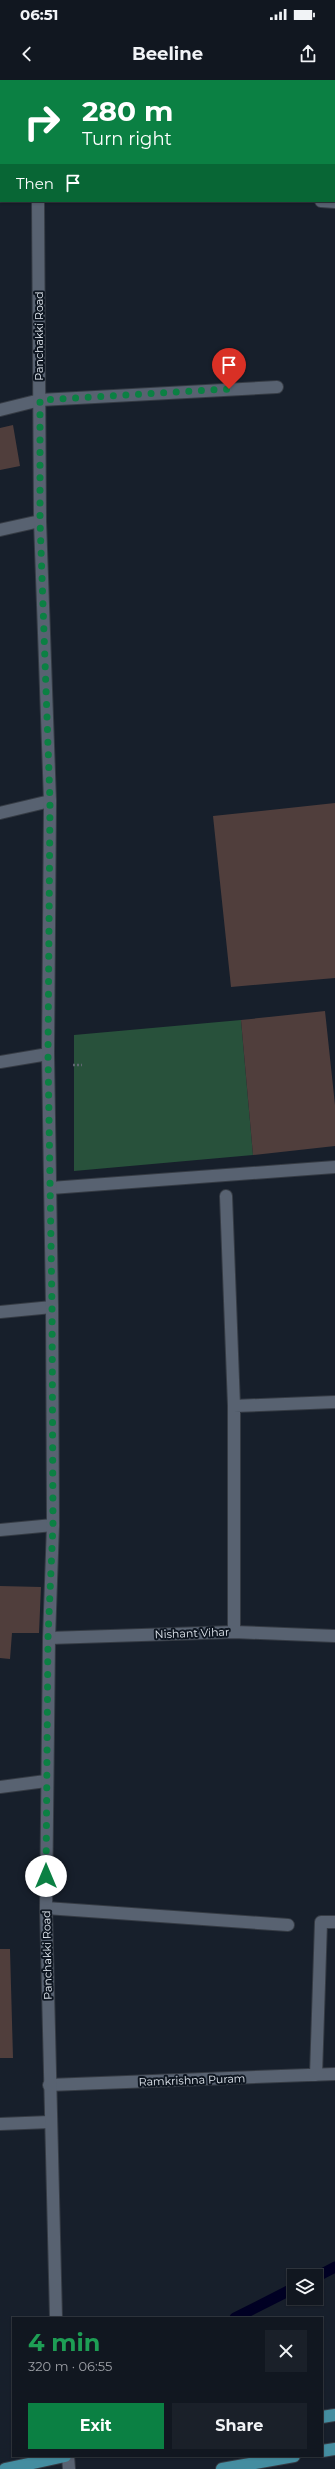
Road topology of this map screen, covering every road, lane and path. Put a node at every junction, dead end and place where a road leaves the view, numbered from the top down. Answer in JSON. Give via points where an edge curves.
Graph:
{"nodes":[{"id":1,"x":38,"y":202,"type":"edge"},
{"id":2,"x":277,"y":387,"type":"dead end"},
{"id":3,"x":40,"y":400,"type":"junction"},
{"id":4,"x":0,"y":410,"type":"edge"},
{"id":5,"x":40,"y":521,"type":"junction"},
{"id":6,"x":0,"y":530,"type":"edge"},
{"id":7,"x":50,"y":801,"type":"junction"},
{"id":8,"x":0,"y":813,"type":"edge"},
{"id":9,"x":48,"y":1054,"type":"junction"},
{"id":10,"x":0,"y":1062,"type":"edge"},
{"id":11,"x":335,"y":1167,"type":"edge"},
{"id":12,"x":51,"y":1188,"type":"junction"},
{"id":13,"x":226,"y":1196,"type":"dead end"},
{"id":14,"x":52,"y":1307,"type":"junction"},
{"id":15,"x":0,"y":1312,"type":"edge"},
{"id":16,"x":335,"y":1402,"type":"edge"},
{"id":17,"x":234,"y":1406,"type":"junction"},
{"id":18,"x":53,"y":1525,"type":"junction"},
{"id":19,"x":0,"y":1530,"type":"edge"},
{"id":20,"x":234,"y":1632,"type":"junction"},
{"id":21,"x":335,"y":1636,"type":"edge"},
{"id":22,"x":48,"y":1638,"type":"junction"},
{"id":23,"x":46,"y":1781,"type":"junction"},
{"id":24,"x":0,"y":1787,"type":"edge"},
{"id":25,"x":46,"y":1908,"type":"junction"},
{"id":26,"x":335,"y":1922,"type":"edge"},
{"id":27,"x":288,"y":1925,"type":"dead end"},
{"id":28,"x":335,"y":2074,"type":"edge"},
{"id":29,"x":316,"y":2075,"type":"junction"},
{"id":30,"x":50,"y":2085,"type":"junction"},
{"id":31,"x":50,"y":2122,"type":"junction"},
{"id":32,"x":0,"y":2124,"type":"edge"},
{"id":33,"x":56,"y":2317,"type":"edge"},
{"id":34,"x":335,"y":2415,"type":"edge"},
{"id":35,"x":323,"y":2417,"type":"edge"},
{"id":36,"x":335,"y":2449,"type":"edge"},
{"id":37,"x":323,"y":2451,"type":"edge"},
{"id":38,"x":60,"y":2457,"type":"edge"},
{"id":39,"x":68,"y":2457,"type":"edge"},
{"id":40,"x":288,"y":2457,"type":"edge"},
{"id":41,"x":5,"y":2469,"type":"edge"},
{"id":42,"x":70,"y":2469,"type":"edge"},
{"id":43,"x":222,"y":2469,"type":"edge"}],
"edges":[{"from":1,"to":3,"type":"street","name":"Panchakki Road"},
{"from":2,"to":3,"type":"street"},
{"from":3,"to":4,"type":"street"},
{"from":3,"to":5,"type":"street","name":"Panchakki Road"},
{"from":5,"to":6,"type":"street"},
{"from":5,"to":7,"type":"street","name":"Panchakki Road"},
{"from":7,"to":8,"type":"street"},
{"from":7,"to":9,"type":"street","name":"Panchakki Road"},
{"from":9,"to":10,"type":"street"},
{"from":9,"to":12,"type":"street","name":"Panchakki Road"},
{"from":11,"to":12,"type":"street"},
{"from":12,"to":14,"type":"street","name":"Panchakki Road"},
{"from":13,"to":17,"type":"street"},
{"from":14,"to":15,"type":"street"},
{"from":14,"to":18,"type":"street","name":"Panchakki Road"},
{"from":16,"to":17,"type":"street"},
{"from":17,"to":20,"type":"street"},
{"from":18,"to":19,"type":"street"},
{"from":18,"to":22,"type":"street","name":"Panchakki Road"},
{"from":20,"to":21,"type":"street","name":"Nishant Vihar"},
{"from":20,"to":22,"type":"street","name":"Nishant Vihar"},
{"from":22,"to":23,"type":"street","name":"Panchakki Road"},
{"from":23,"to":24,"type":"street"},
{"from":23,"to":25,"type":"street","name":"Panchakki Road"},
{"from":25,"to":27,"type":"street"},
{"from":25,"to":30,"type":"street","name":"Panchakki Road"},
{"from":26,"to":29,"type":"street","via":[[321,1922]]},
{"from":28,"to":29,"type":"street","name":"Ramkrishna Puram"},
{"from":29,"to":30,"type":"street","name":"Ramkrishna Puram"},
{"from":30,"to":31,"type":"street","name":"Panchakki Road"},
{"from":31,"to":32,"type":"street"},
{"from":31,"to":33,"type":"street","name":"Panchakki Road"},
{"from":34,"to":35,"type":"main road"},
{"from":36,"to":37,"type":"main road"},
{"from":38,"to":41,"type":"main road"},
{"from":39,"to":42,"type":"street"},
{"from":40,"to":43,"type":"main road"}]}
